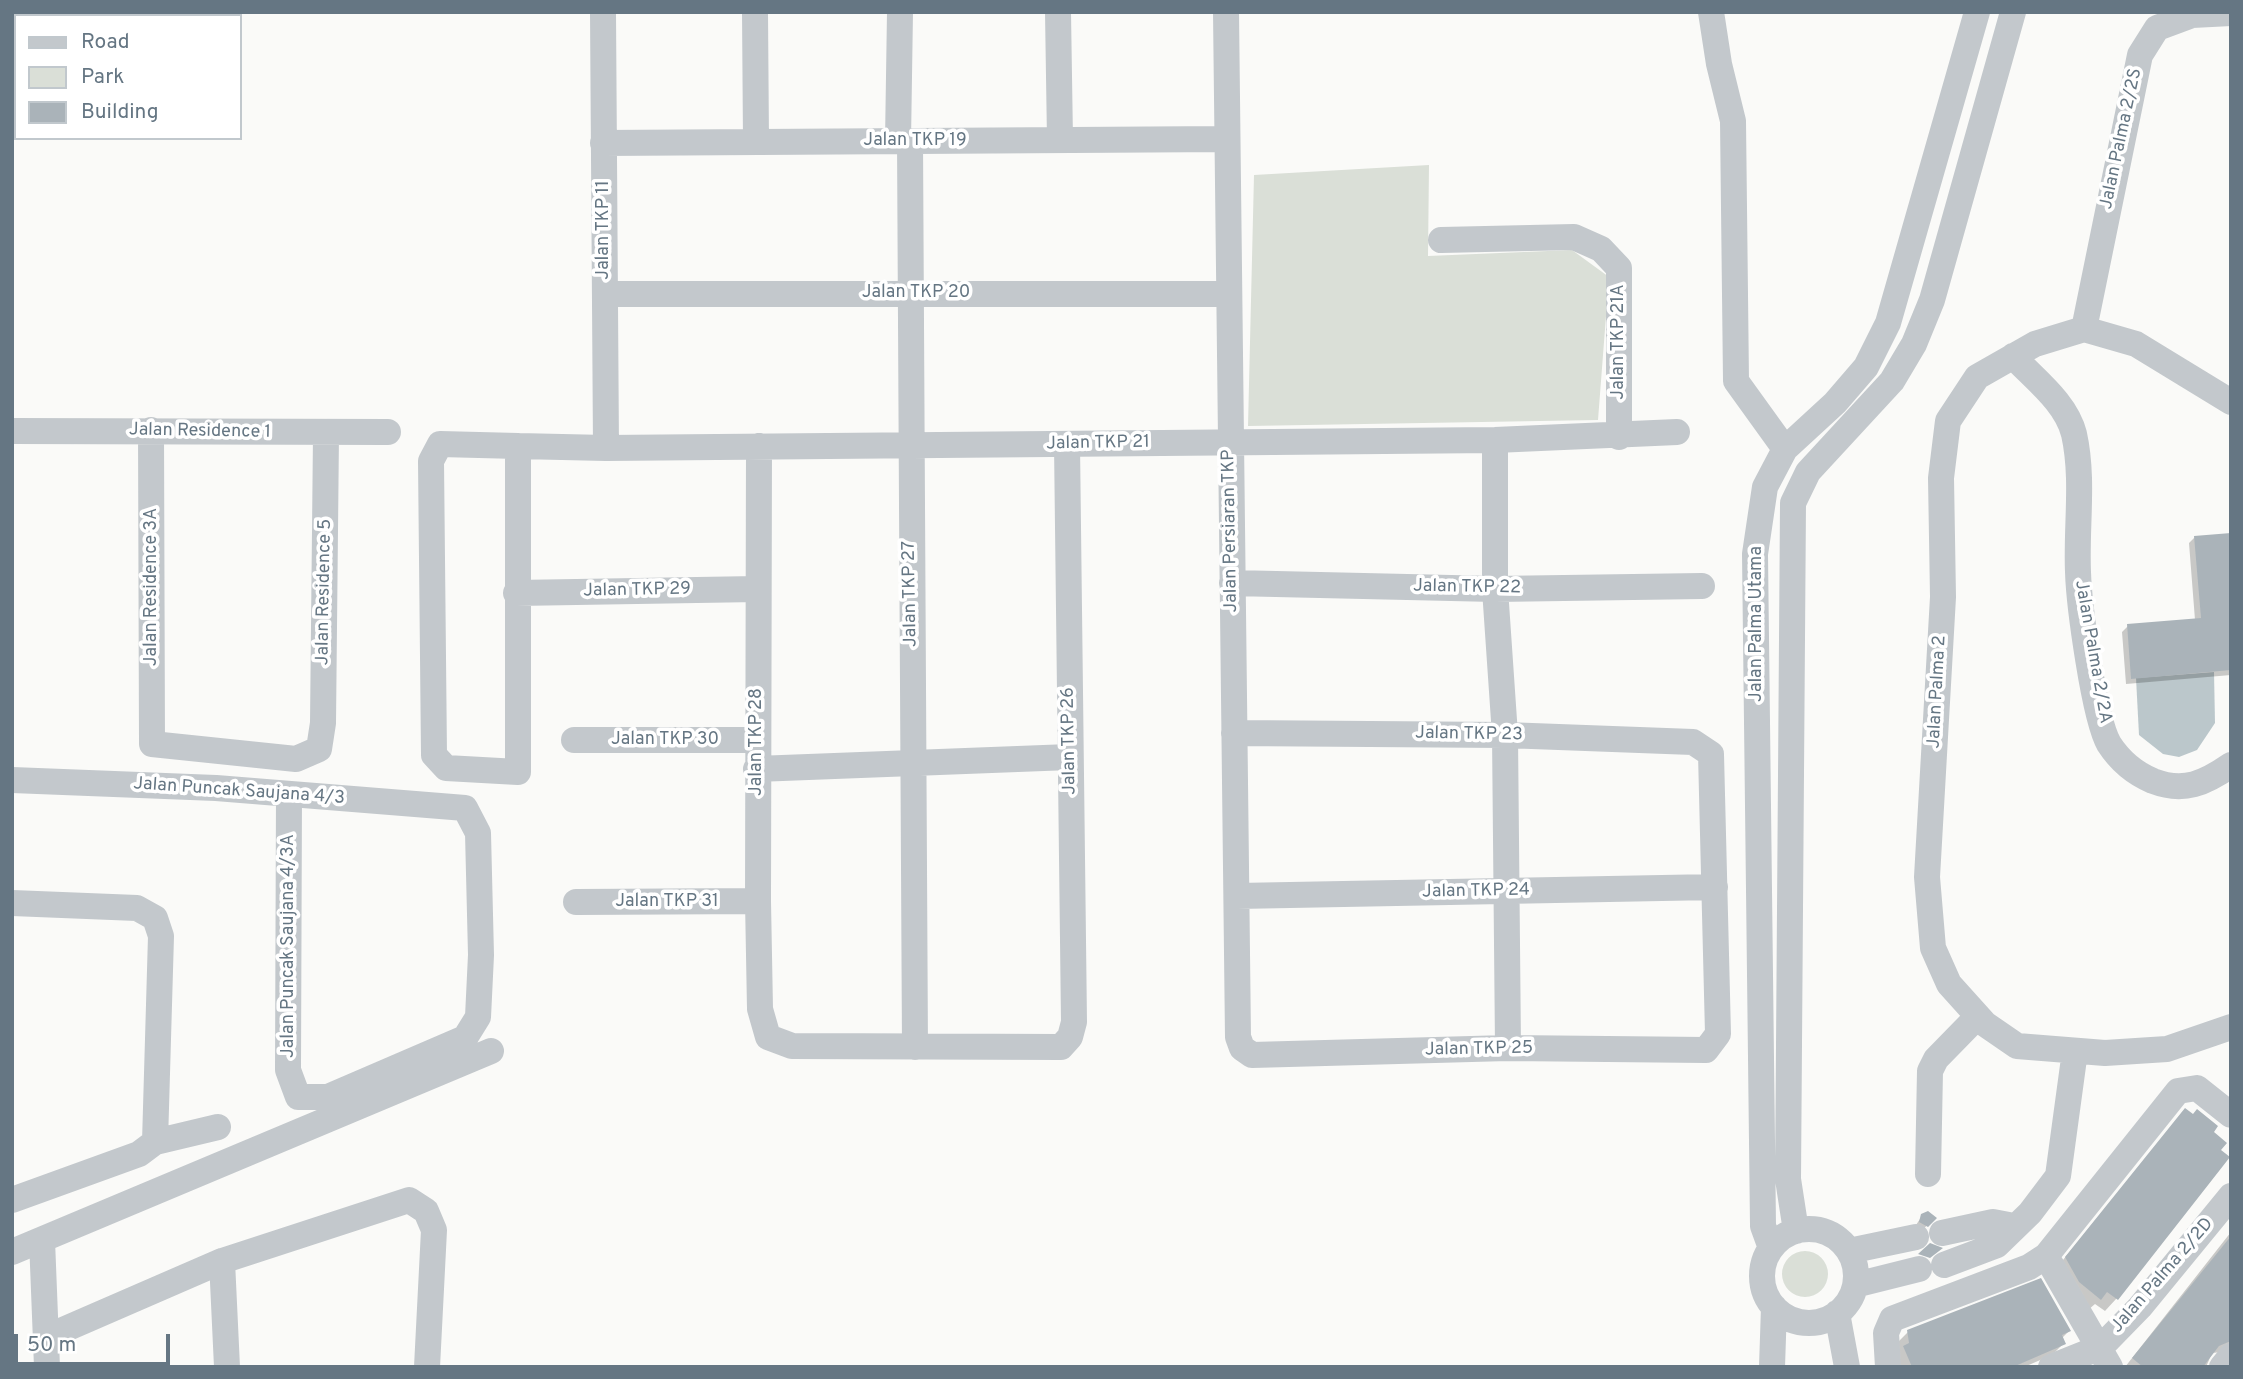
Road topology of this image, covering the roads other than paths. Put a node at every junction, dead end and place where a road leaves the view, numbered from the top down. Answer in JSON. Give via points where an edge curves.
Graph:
{"nodes":[{"id":1,"x":603,"y":12,"type":"edge"},
{"id":2,"x":755,"y":12,"type":"edge"},
{"id":3,"x":900,"y":12,"type":"edge"},
{"id":4,"x":1058,"y":12,"type":"edge"},
{"id":5,"x":1226,"y":12,"type":"edge"},
{"id":6,"x":1711,"y":12,"type":"edge"},
{"id":7,"x":1977,"y":12,"type":"edge"},
{"id":8,"x":2014,"y":12,"type":"edge"},
{"id":9,"x":2231,"y":13,"type":"edge"},
{"id":10,"x":1227,"y":139,"type":"junction"},
{"id":11,"x":1060,"y":140,"type":"junction"},
{"id":12,"x":904,"y":141,"type":"junction"},
{"id":13,"x":756,"y":142,"type":"junction"},
{"id":14,"x":603,"y":143,"type":"junction"},
{"id":15,"x":1441,"y":240,"type":"dead end"},
{"id":16,"x":912,"y":293,"type":"junction"},
{"id":17,"x":605,"y":294,"type":"junction"},
{"id":18,"x":1228,"y":294,"type":"junction"},
{"id":19,"x":2084,"y":329,"type":"junction"},
{"id":20,"x":2012,"y":356,"type":"junction"},
{"id":21,"x":2231,"y":402,"type":"edge"},
{"id":22,"x":151,"y":430,"type":"junction"},
{"id":23,"x":12,"y":431,"type":"edge"},
{"id":24,"x":388,"y":432,"type":"dead end"},
{"id":25,"x":1677,"y":432,"type":"dead end"},
{"id":26,"x":326,"y":435,"type":"junction"},
{"id":27,"x":1619,"y":437,"type":"junction"},
{"id":28,"x":1495,"y":440,"type":"junction"},
{"id":29,"x":1230,"y":442,"type":"junction"},
{"id":30,"x":1067,"y":444,"type":"junction"},
{"id":31,"x":909,"y":445,"type":"junction"},
{"id":32,"x":518,"y":446,"type":"junction"},
{"id":33,"x":759,"y":446,"type":"junction"},
{"id":34,"x":606,"y":448,"type":"junction"},
{"id":35,"x":1785,"y":449,"type":"junction"},
{"id":36,"x":1232,"y":583,"type":"junction"},
{"id":37,"x":1702,"y":586,"type":"dead end"},
{"id":38,"x":1495,"y":589,"type":"junction"},
{"id":39,"x":757,"y":590,"type":"junction"},
{"id":40,"x":516,"y":593,"type":"junction"},
{"id":41,"x":1234,"y":733,"type":"junction"},
{"id":42,"x":1505,"y":735,"type":"junction"},
{"id":43,"x":574,"y":740,"type":"dead end"},
{"id":44,"x":756,"y":740,"type":"junction"},
{"id":45,"x":319,"y":749,"type":"joint"},
{"id":46,"x":1070,"y":757,"type":"junction"},
{"id":47,"x":912,"y":764,"type":"junction"},
{"id":48,"x":2231,"y":765,"type":"edge"},
{"id":49,"x":756,"y":769,"type":"junction"},
{"id":50,"x":12,"y":780,"type":"edge"},
{"id":51,"x":289,"y":794,"type":"junction"},
{"id":52,"x":1714,"y":887,"type":"junction"},
{"id":53,"x":1506,"y":891,"type":"junction"},
{"id":54,"x":1237,"y":896,"type":"junction"},
{"id":55,"x":758,"y":901,"type":"junction"},
{"id":56,"x":576,"y":902,"type":"dead end"},
{"id":57,"x":12,"y":903,"type":"edge"},
{"id":58,"x":478,"y":1017,"type":"joint"},
{"id":59,"x":1978,"y":1017,"type":"junction"},
{"id":60,"x":2231,"y":1027,"type":"edge"},
{"id":61,"x":915,"y":1047,"type":"junction"},
{"id":62,"x":1242,"y":1048,"type":"joint"},
{"id":63,"x":1508,"y":1048,"type":"junction"},
{"id":64,"x":491,"y":1051,"type":"dead end"},
{"id":65,"x":2075,"y":1051,"type":"junction"},
{"id":66,"x":2231,"y":1115,"type":"edge"},
{"id":67,"x":218,"y":1127,"type":"dead end"},
{"id":68,"x":155,"y":1142,"type":"junction"},
{"id":69,"x":1928,"y":1174,"type":"dead end"},
{"id":70,"x":2231,"y":1196,"type":"edge"},
{"id":71,"x":12,"y":1200,"type":"edge"},
{"id":72,"x":2014,"y":1226,"type":"junction"},
{"id":73,"x":1796,"y":1231,"type":"junction"},
{"id":74,"x":42,"y":1240,"type":"junction"},
{"id":75,"x":1771,"y":1248,"type":"junction"},
{"id":76,"x":1849,"y":1251,"type":"junction"},
{"id":77,"x":12,"y":1252,"type":"edge"},
{"id":78,"x":2046,"y":1256,"type":"junction"},
{"id":79,"x":222,"y":1261,"type":"junction"},
{"id":80,"x":1855,"y":1285,"type":"junction"},
{"id":81,"x":1774,"y":1307,"type":"junction"},
{"id":82,"x":1837,"y":1313,"type":"junction"},
{"id":83,"x":47,"y":1337,"type":"junction"},
{"id":84,"x":2231,"y":1356,"type":"edge"},
{"id":85,"x":2105,"y":1357,"type":"edge"},
{"id":86,"x":47,"y":1367,"type":"edge"},
{"id":87,"x":227,"y":1367,"type":"edge"},
{"id":88,"x":427,"y":1367,"type":"edge"},
{"id":89,"x":1772,"y":1367,"type":"edge"},
{"id":90,"x":1847,"y":1367,"type":"edge"},
{"id":91,"x":1888,"y":1367,"type":"edge"},
{"id":92,"x":2051,"y":1367,"type":"edge"},
{"id":93,"x":2222,"y":1367,"type":"edge"}],
"edges":[{"from":1,"to":14,"type":"street","name":"Jalan TKP 11"},
{"from":2,"to":13,"type":"street"},
{"from":3,"to":12,"type":"street","name":"Jalan TKP 27"},
{"from":4,"to":11,"type":"street"},
{"from":5,"to":10,"type":"street","name":"Jalan Persiaran TKP"},
{"from":6,"to":35,"type":"street","via":[[1733,121],[1737,381]]},
{"from":7,"to":35,"type":"street","name":"Jalan Palma Utama","via":[[1888,323],[1866,367]]},
{"from":8,"to":73,"type":"street","via":[[1932,300],[1914,344],[1892,381],[1808,472],[1793,503],[1788,1179]]},
{"from":9,"to":19,"type":"street","name":"Jalan Palma 2/2S","via":[[2192,15],[2157,28],[2140,55]]},
{"from":10,"to":11,"type":"street","name":"Jalan TKP 19"},
{"from":10,"to":18,"type":"street","name":"Jalan Persiaran TKP"},
{"from":11,"to":12,"type":"street","name":"Jalan TKP 19"},
{"from":12,"to":13,"type":"street","name":"Jalan TKP 19"},
{"from":12,"to":16,"type":"street","name":"Jalan TKP 27"},
{"from":13,"to":14,"type":"street","name":"Jalan TKP 19"},
{"from":14,"to":17,"type":"street","name":"Jalan TKP 11"},
{"from":15,"to":27,"type":"street","name":"Jalan TKP 21A","via":[[1573,237],[1601,249],[1619,268]]},
{"from":16,"to":17,"type":"street","name":"Jalan TKP 20"},
{"from":16,"to":18,"type":"street","name":"Jalan TKP 20"},
{"from":16,"to":31,"type":"street","name":"Jalan TKP 27"},
{"from":17,"to":34,"type":"street","name":"Jalan TKP 11"},
{"from":18,"to":29,"type":"street","name":"Jalan Persiaran TKP"},
{"from":19,"to":20,"type":"street","name":"Jalan Palma 2"},
{"from":19,"to":21,"type":"street","via":[[2136,344]]},
{"from":20,"to":48,"type":"street","name":"Jalan Palma 2/2A","via":[[2060,404],[2073,431],[2078,464],[2081,611],[2108,741],[2123,762],[2166,786],[2207,782]]},
{"from":20,"to":59,"type":"street","name":"Jalan Palma 2","via":[[1977,377],[1948,422],[1941,478],[1943,597],[1927,877],[1933,947],[1949,984]]},
{"from":22,"to":23,"type":"street","name":"Jalan Residence 1"},
{"from":22,"to":26,"type":"street","name":"Jalan Residence 1"},
{"from":22,"to":45,"type":"street","name":"Jalan Residence 3A","via":[[152,744],[296,759]]},
{"from":24,"to":26,"type":"street","name":"Jalan Residence 1"},
{"from":25,"to":27,"type":"street","name":"Jalan TKP 21"},
{"from":26,"to":45,"type":"street","name":"Jalan Residence 5"},
{"from":27,"to":28,"type":"street","name":"Jalan TKP 21"},
{"from":28,"to":29,"type":"street","name":"Jalan TKP 21"},
{"from":28,"to":38,"type":"street"},
{"from":29,"to":30,"type":"street","name":"Jalan TKP 21"},
{"from":29,"to":36,"type":"street","name":"Jalan Persiaran TKP"},
{"from":30,"to":31,"type":"street","name":"Jalan TKP 21"},
{"from":30,"to":46,"type":"street","name":"Jalan TKP 26"},
{"from":31,"to":33,"type":"street","name":"Jalan TKP 21"},
{"from":31,"to":47,"type":"street","name":"Jalan TKP 27"},
{"from":32,"to":34,"type":"street","name":"Jalan TKP 21"},
{"from":32,"to":40,"type":"street"},
{"from":32,"to":40,"type":"street","name":"Jalan TKP 21","via":[[440,444],[431,461],[434,755],[446,768],[518,772]]},
{"from":33,"to":34,"type":"street","name":"Jalan TKP 21"},
{"from":33,"to":39,"type":"street","name":"Jalan TKP 28"},
{"from":35,"to":75,"type":"street","name":"Jalan Palma Utama","via":[[1765,486],[1755,554],[1763,1226]]},
{"from":36,"to":38,"type":"street","name":"Jalan TKP 22"},
{"from":36,"to":41,"type":"street","name":"Jalan Persiaran TKP"},
{"from":37,"to":38,"type":"street","name":"Jalan TKP 22"},
{"from":38,"to":42,"type":"street"},
{"from":39,"to":40,"type":"street","name":"Jalan TKP 29"},
{"from":39,"to":44,"type":"street","name":"Jalan TKP 28"},
{"from":41,"to":42,"type":"street","name":"Jalan TKP 23"},
{"from":41,"to":54,"type":"street","name":"Jalan Persiaran TKP"},
{"from":42,"to":52,"type":"street","name":"Jalan TKP 23","via":[[1693,742],[1703,747],[1711,754]]},
{"from":42,"to":53,"type":"street"},
{"from":43,"to":44,"type":"street","name":"Jalan TKP 30"},
{"from":44,"to":49,"type":"street","name":"Jalan TKP 28"},
{"from":46,"to":47,"type":"street"},
{"from":46,"to":61,"type":"street","name":"Jalan TKP 26","via":[[1074,1022],[1070,1037],[1060,1048]]},
{"from":47,"to":49,"type":"street"},
{"from":47,"to":61,"type":"street","name":"Jalan TKP 27"},
{"from":49,"to":55,"type":"street","name":"Jalan TKP 28"},
{"from":50,"to":51,"type":"street","name":"Jalan Puncak Saujana 4/3"},
{"from":51,"to":58,"type":"street","name":"Jalan Puncak Saujana 4/3","via":[[465,808],[478,833]]},
{"from":51,"to":58,"type":"street","name":"Jalan Puncak Saujana 4/3A","via":[[288,1070],[298,1097],[328,1097],[465,1038]]},
{"from":52,"to":53,"type":"street","name":"Jalan TKP 24"},
{"from":52,"to":63,"type":"street","name":"Jalan TKP 25","via":[[1718,1034],[1706,1050]]},
{"from":53,"to":54,"type":"street","name":"Jalan TKP 24"},
{"from":53,"to":63,"type":"street"},
{"from":54,"to":62,"type":"street","name":"Jalan Persiaran TKP","via":[[1238,1037]]},
{"from":55,"to":56,"type":"street","name":"Jalan TKP 31"},
{"from":55,"to":61,"type":"street","name":"Jalan TKP 28","via":[[760,1009],[768,1037],[792,1046]]},
{"from":57,"to":68,"type":"street","via":[[137,908],[155,918],[161,936]]},
{"from":59,"to":65,"type":"street","name":"Jalan Palma 2","via":[[2017,1046]]},
{"from":59,"to":69,"type":"street","via":[[1930,1071]]},
{"from":60,"to":65,"type":"street","name":"Jalan Palma 2","via":[[2167,1049]]},
{"from":62,"to":63,"type":"street","name":"Jalan TKP 25","via":[[1252,1055]]},
{"from":64,"to":74,"type":"street"},
{"from":65,"to":72,"type":"street","via":[[2058,1176]]},
{"from":66,"to":78,"type":"street","via":[[2197,1088],[2178,1091]]},
{"from":67,"to":68,"type":"street"},
{"from":68,"to":71,"type":"street","via":[[139,1154]]},
{"from":70,"to":85,"type":"street","name":"Jalan Palma 2/2D"},
{"from":72,"to":76,"type":"street","via":[[1993,1222]]},
{"from":72,"to":80,"type":"street","via":[[1997,1245],[1932,1267]]},
{"from":73,"to":75,"type":"street"},
{"from":73,"to":76,"type":"street","via":[[1826,1232]]},
{"from":74,"to":77,"type":"street"},
{"from":74,"to":83,"type":"street"},
{"from":75,"to":81,"type":"street","via":[[1762,1278]]},
{"from":76,"to":80,"type":"street"},
{"from":78,"to":85,"type":"street"},
{"from":78,"to":91,"type":"street","via":[[2029,1267],[1892,1319],[1886,1333]]},
{"from":79,"to":83,"type":"street"},
{"from":79,"to":87,"type":"street"},
{"from":79,"to":88,"type":"street","via":[[409,1200],[426,1211],[434,1230]]},
{"from":80,"to":82,"type":"street"},
{"from":81,"to":82,"type":"street","via":[[1797,1321],[1825,1320]]},
{"from":81,"to":89,"type":"street"},
{"from":82,"to":90,"type":"street"},
{"from":83,"to":86,"type":"street"},
{"from":84,"to":93,"type":"street"},
{"from":85,"to":92,"type":"street","name":"Jalan Palma 2/2D"}]}
